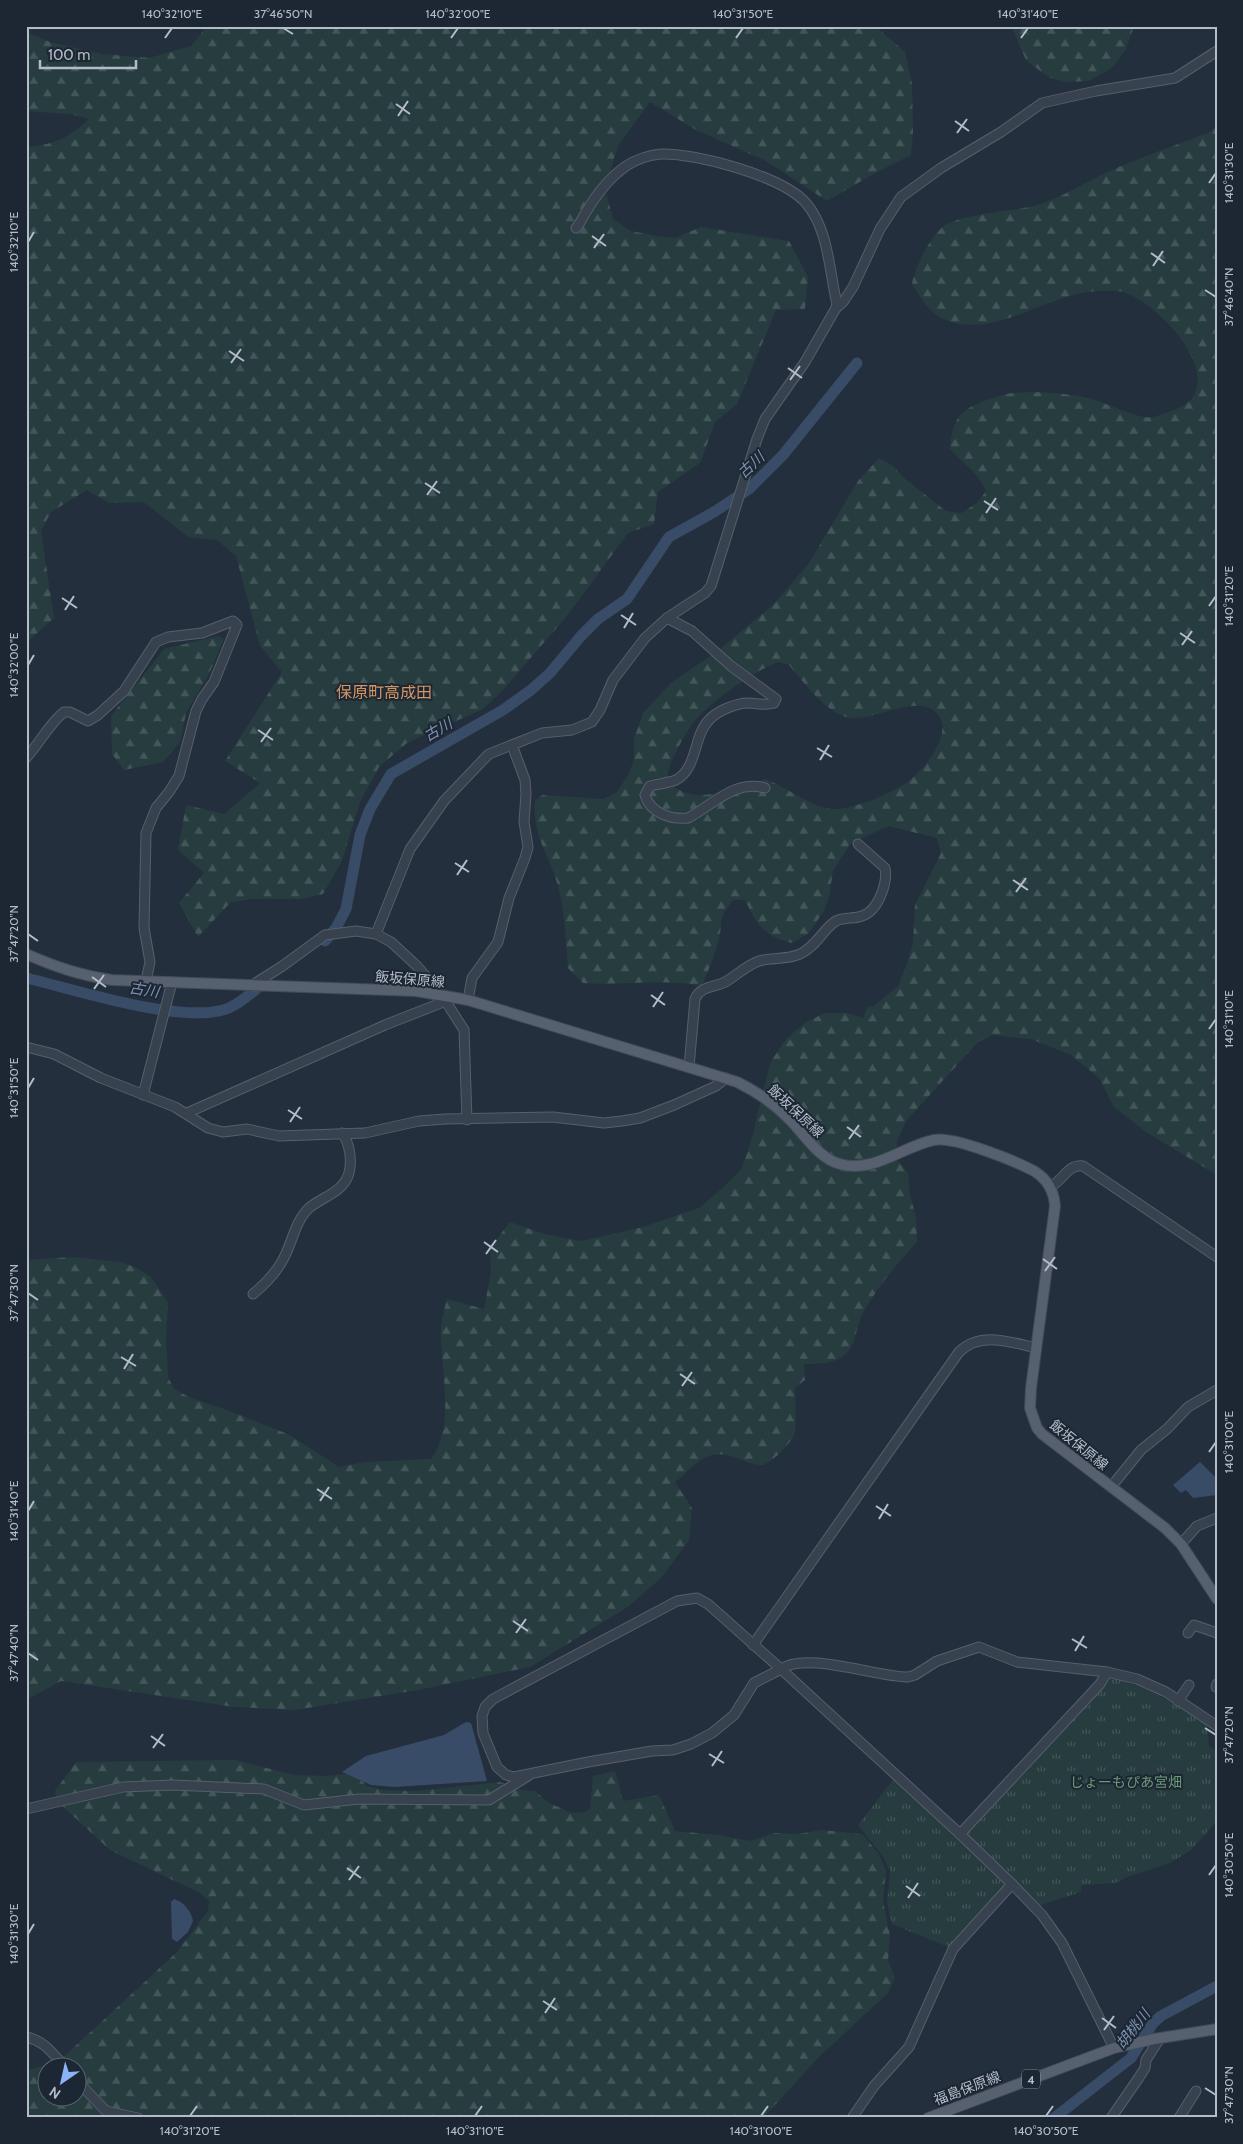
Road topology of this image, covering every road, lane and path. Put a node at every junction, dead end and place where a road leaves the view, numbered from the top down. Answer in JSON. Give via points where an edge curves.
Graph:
{"nodes":[{"id":1,"x":1217,"y":51,"type":"edge"},
{"id":2,"x":576,"y":228,"type":"dead end"},
{"id":3,"x":836,"y":308,"type":"junction"},
{"id":4,"x":667,"y":618,"type":"junction"},
{"id":5,"x":512,"y":744,"type":"junction"},
{"id":6,"x":26,"y":758,"type":"edge"},
{"id":7,"x":765,"y":788,"type":"dead end"},
{"id":8,"x":858,"y":844,"type":"dead end"},
{"id":9,"x":376,"y":934,"type":"junction"},
{"id":10,"x":26,"y":954,"type":"edge"},
{"id":11,"x":146,"y":981,"type":"junction"},
{"id":12,"x":172,"y":982,"type":"junction"},
{"id":13,"x":255,"y":986,"type":"junction"},
{"id":14,"x":444,"y":998,"type":"junction"},
{"id":15,"x":468,"y":1000,"type":"junction"},
{"id":16,"x":26,"y":1047,"type":"edge"},
{"id":17,"x":689,"y":1067,"type":"junction"},
{"id":18,"x":726,"y":1078,"type":"junction"},
{"id":19,"x":143,"y":1095,"type":"junction"},
{"id":20,"x":187,"y":1113,"type":"junction"},
{"id":21,"x":467,"y":1120,"type":"junction"},
{"id":22,"x":342,"y":1133,"type":"junction"},
{"id":23,"x":1050,"y":1187,"type":"junction"},
{"id":24,"x":1217,"y":1257,"type":"edge"},
{"id":25,"x":253,"y":1294,"type":"dead end"},
{"id":26,"x":1036,"y":1348,"type":"junction"},
{"id":27,"x":1217,"y":1390,"type":"edge"},
{"id":28,"x":1111,"y":1487,"type":"junction"},
{"id":29,"x":1217,"y":1518,"type":"edge"},
{"id":30,"x":1181,"y":1544,"type":"junction"},
{"id":31,"x":1217,"y":1599,"type":"edge"},
{"id":32,"x":1217,"y":1633,"type":"edge"},
{"id":33,"x":1188,"y":1634,"type":"dead end"},
{"id":34,"x":753,"y":1645,"type":"junction"},
{"id":35,"x":781,"y":1669,"type":"junction"},
{"id":36,"x":1107,"y":1672,"type":"junction"},
{"id":37,"x":1189,"y":1685,"type":"dead end"},
{"id":38,"x":1178,"y":1701,"type":"junction"},
{"id":39,"x":1217,"y":1726,"type":"edge"},
{"id":40,"x":532,"y":1774,"type":"junction"},
{"id":41,"x":26,"y":1809,"type":"edge"},
{"id":42,"x":960,"y":1834,"type":"junction"},
{"id":43,"x":1012,"y":1884,"type":"junction"},
{"id":44,"x":1217,"y":2029,"type":"edge"},
{"id":45,"x":26,"y":2037,"type":"edge"},
{"id":46,"x":1157,"y":2038,"type":"junction"},
{"id":47,"x":1114,"y":2048,"type":"junction"},
{"id":48,"x":55,"y":2056,"type":"edge"},
{"id":49,"x":88,"y":2092,"type":"edge"},
{"id":50,"x":1196,"y":2092,"type":"dead end"},
{"id":51,"x":138,"y":2118,"type":"edge"},
{"id":52,"x":852,"y":2118,"type":"edge"},
{"id":53,"x":928,"y":2118,"type":"edge"},
{"id":54,"x":1111,"y":2118,"type":"edge"},
{"id":55,"x":1178,"y":2118,"type":"edge"}],
"edges":[{"from":1,"to":3,"type":"street","via":[[1175,78],[1042,103],[941,168],[901,197],[880,229],[853,287]]},
{"from":2,"to":3,"type":"street","via":[[601,189],[637,160],[658,154],[680,154],[742,170],[797,195],[813,214],[823,234]]},
{"from":3,"to":4,"type":"street","via":[[760,430],[732,522],[726,532],[714,581],[705,593]]},
{"from":4,"to":5,"type":"street","via":[[625,662],[592,722],[579,729],[542,734]]},
{"from":4,"to":7,"type":"street","via":[[692,631],[731,666],[776,699],[768,705],[746,703],[733,706],[710,719],[683,775],[676,780],[650,786],[645,795],[647,801],[666,817],[688,818],[736,787]]},
{"from":5,"to":9,"type":"street","via":[[489,754],[440,806],[405,860]]},
{"from":5,"to":15,"type":"street","via":[[525,780],[524,822],[528,847],[509,898],[498,942],[472,978]]},
{"from":6,"to":11,"type":"street","via":[[64,712],[88,721],[113,703],[131,682],[156,642],[168,637],[202,633],[233,621],[237,625],[214,682],[196,712],[179,776],[156,808],[146,833],[144,922],[150,962]]},
{"from":8,"to":17,"type":"street","via":[[886,868],[885,883],[871,911],[863,916],[838,920],[803,953],[757,961],[728,981],[700,992],[695,999]]},
{"from":9,"to":13,"type":"street","via":[[346,931],[324,935]]},
{"from":9,"to":14,"type":"street","via":[[400,949]]},
{"from":10,"to":11,"type":"main road","name":"飯坂保原線","via":[[85,976]]},
{"from":11,"to":12,"type":"main road","name":"飯坂保原線"},
{"from":12,"to":13,"type":"main road","name":"飯坂保原線"},
{"from":12,"to":19,"type":"street"},
{"from":13,"to":14,"type":"main road","name":"飯坂保原線","via":[[416,991]]},
{"from":14,"to":15,"type":"main road","name":"飯坂保原線"},
{"from":14,"to":20,"type":"street"},
{"from":14,"to":21,"type":"street","via":[[464,1030]]},
{"from":15,"to":17,"type":"main road","name":"飯坂保原線"},
{"from":16,"to":19,"type":"street","via":[[54,1054]]},
{"from":17,"to":18,"type":"main road","name":"飯坂保原線"},
{"from":18,"to":21,"type":"street","via":[[674,1105],[631,1120],[604,1123],[553,1117]]},
{"from":18,"to":23,"type":"main road","name":"飯坂保原線","via":[[763,1096],[812,1145],[840,1164],[857,1166],[873,1163],[928,1142],[949,1140],[1028,1168],[1040,1175]]},
{"from":19,"to":20,"type":"street"},
{"from":20,"to":22,"type":"street","via":[[208,1128],[222,1132],[247,1129],[279,1136]]},
{"from":21,"to":22,"type":"street","via":[[419,1121],[365,1133]]},
{"from":22,"to":25,"type":"street","via":[[350,1158],[348,1175],[340,1187],[309,1208],[282,1263]]},
{"from":23,"to":24,"type":"street","via":[[1070,1168],[1083,1166]]},
{"from":23,"to":26,"type":"main road","name":"飯坂保原線","via":[[1055,1206]]},
{"from":26,"to":28,"type":"main road","name":"飯坂保原線","via":[[1030,1408],[1037,1428]]},
{"from":26,"to":34,"type":"street","via":[[989,1339],[974,1342],[959,1352]]},
{"from":27,"to":28,"type":"street","via":[[1188,1407],[1141,1450]]},
{"from":28,"to":30,"type":"main road","name":"飯坂保原線"},
{"from":29,"to":30,"type":"street","via":[[1197,1526]]},
{"from":30,"to":31,"type":"main road","name":"飯坂保原線"},
{"from":32,"to":33,"type":"street","via":[[1194,1626]]},
{"from":34,"to":35,"type":"street"},
{"from":34,"to":40,"type":"street","via":[[701,1599],[683,1599],[492,1699],[483,1710],[481,1720],[494,1763],[509,1777]]},
{"from":35,"to":36,"type":"street","via":[[789,1664],[812,1662],[908,1676],[916,1675],[937,1661],[979,1648],[1017,1662]]},
{"from":35,"to":40,"type":"street","via":[[754,1684],[734,1715],[712,1733],[691,1744],[673,1750],[652,1751]]},
{"from":35,"to":42,"type":"street"},
{"from":36,"to":38,"type":"street","via":[[1147,1683]]},
{"from":36,"to":42,"type":"street","via":[[1100,1684]]},
{"from":37,"to":38,"type":"street"},
{"from":38,"to":39,"type":"street"},
{"from":40,"to":41,"type":"street","via":[[489,1800],[359,1799],[304,1805],[264,1789],[173,1785],[123,1787]]},
{"from":42,"to":43,"type":"street"},
{"from":43,"to":47,"type":"street","via":[[1057,1934]]},
{"from":43,"to":52,"type":"street","via":[[953,1948],[909,2047],[874,2086]]},
{"from":44,"to":46,"type":"main road","name":"福島保原線","number":"4"},
{"from":45,"to":48,"type":"street","via":[[41,2041]]},
{"from":46,"to":47,"type":"main road","name":"福島保原線","number":"4"},
{"from":46,"to":54,"type":"street","via":[[1145,2068]]},
{"from":47,"to":53,"type":"main road","name":"福島保原線","number":"4"},
{"from":49,"to":51,"type":"street","via":[[106,2111]]},
{"from":50,"to":55,"type":"street"}]}
